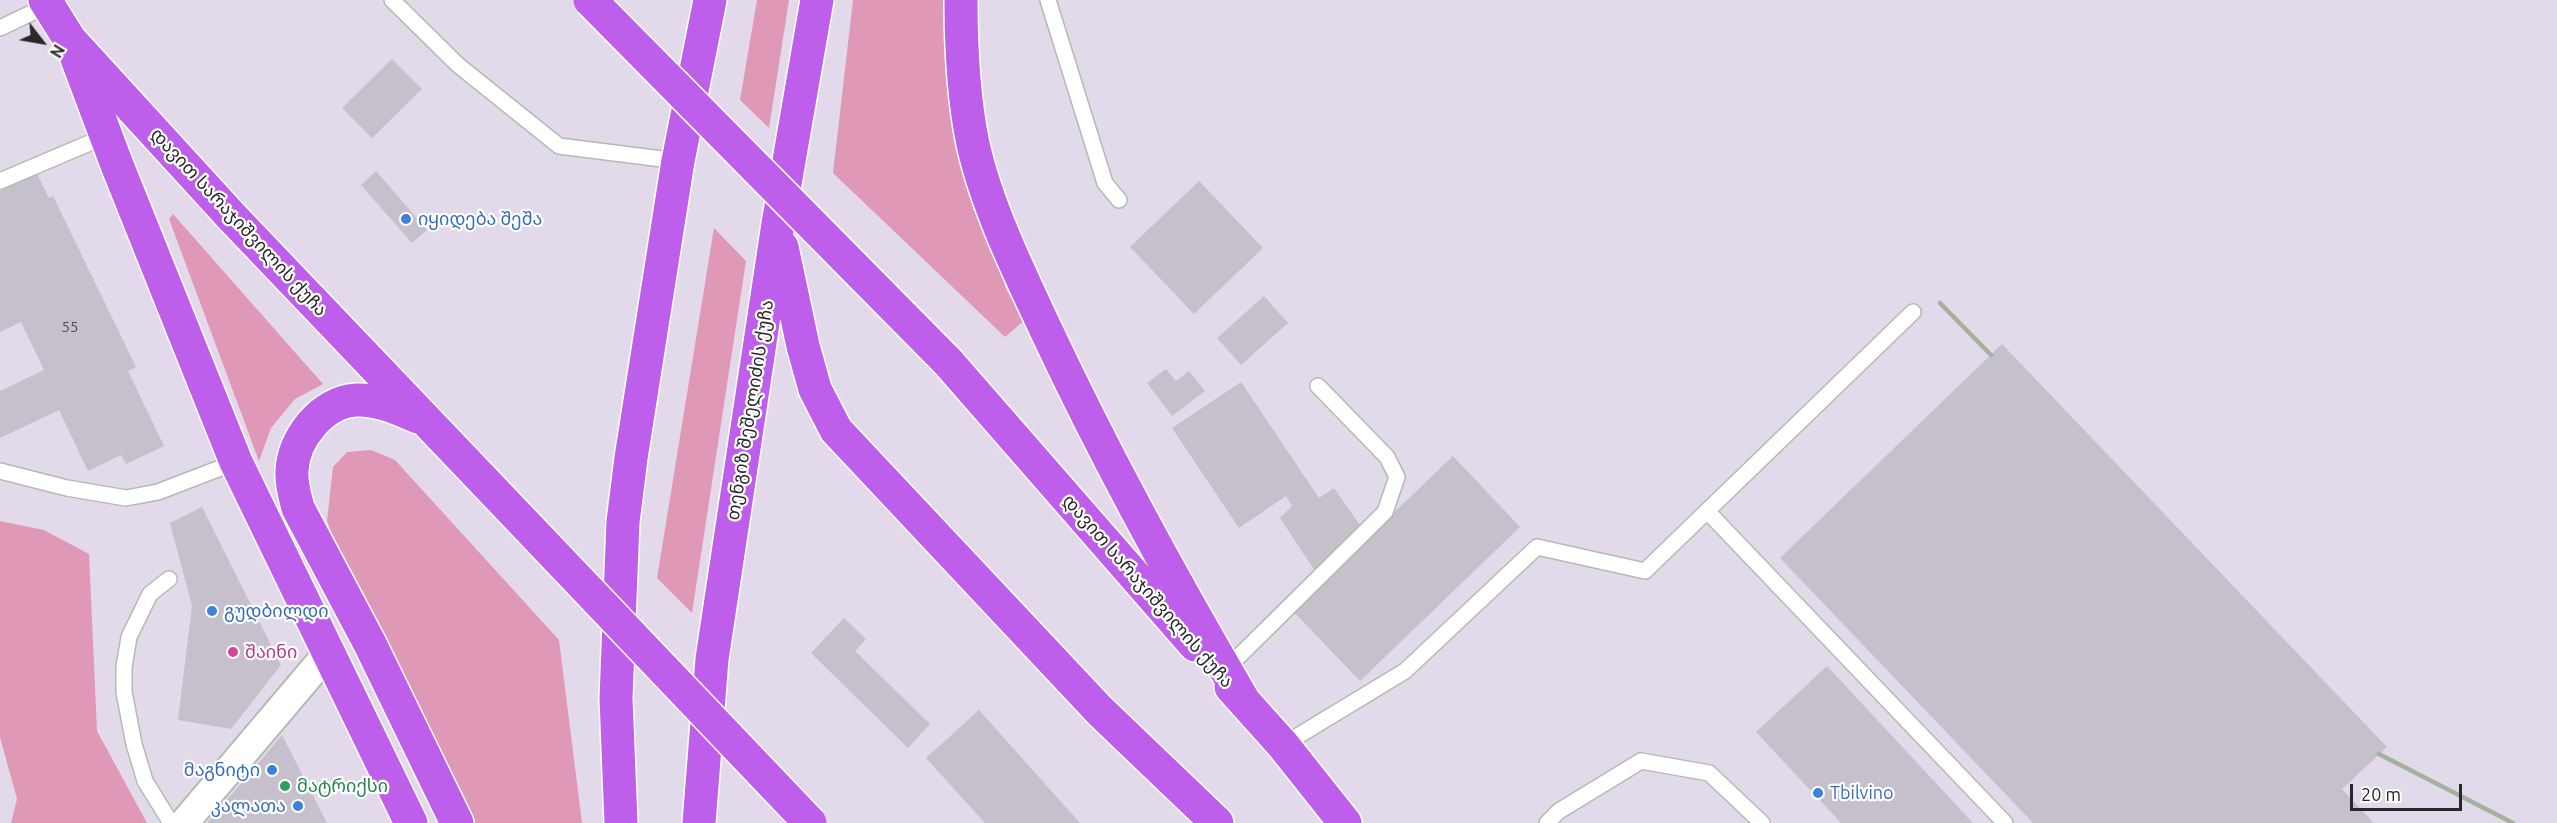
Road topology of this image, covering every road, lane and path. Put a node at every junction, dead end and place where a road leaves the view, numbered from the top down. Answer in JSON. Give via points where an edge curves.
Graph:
{"nodes":[{"id":1,"x":392,"y":0,"type":"edge"},
{"id":2,"x":590,"y":0,"type":"edge"},
{"id":3,"x":710,"y":0,"type":"edge"},
{"id":4,"x":817,"y":0,"type":"edge"},
{"id":5,"x":961,"y":0,"type":"edge"},
{"id":6,"x":1048,"y":0,"type":"edge"},
{"id":7,"x":46,"y":2,"type":"edge"},
{"id":8,"x":0,"y":28,"type":"edge"},
{"id":9,"x":70,"y":40,"type":"junction"},
{"id":10,"x":106,"y":136,"type":"junction"},
{"id":11,"x":678,"y":161,"type":"junction"},
{"id":12,"x":0,"y":181,"type":"edge"},
{"id":13,"x":1119,"y":200,"type":"dead end"},
{"id":14,"x":778,"y":224,"type":"junction"},
{"id":15,"x":1913,"y":312,"type":"dead end"},
{"id":16,"x":1318,"y":386,"type":"dead end"},
{"id":17,"x":436,"y":430,"type":"junction"},
{"id":18,"x":236,"y":462,"type":"junction"},
{"id":19,"x":0,"y":471,"type":"edge"},
{"id":20,"x":1707,"y":511,"type":"junction"},
{"id":21,"x":169,"y":579,"type":"dead end"},
{"id":22,"x":328,"y":653,"type":"junction"},
{"id":23,"x":1225,"y":670,"type":"junction"},
{"id":24,"x":1245,"y":703,"type":"junction"},
{"id":25,"x":1283,"y":746,"type":"junction"},
{"id":26,"x":171,"y":823,"type":"edge"},
{"id":27,"x":183,"y":823,"type":"edge"},
{"id":28,"x":411,"y":823,"type":"edge"},
{"id":29,"x":457,"y":823,"type":"edge"},
{"id":30,"x":621,"y":823,"type":"edge"},
{"id":31,"x":699,"y":823,"type":"edge"},
{"id":32,"x":810,"y":823,"type":"edge"},
{"id":33,"x":1217,"y":823,"type":"edge"},
{"id":34,"x":1345,"y":823,"type":"edge"},
{"id":35,"x":1547,"y":823,"type":"edge"},
{"id":36,"x":1762,"y":823,"type":"edge"},
{"id":37,"x":2005,"y":823,"type":"edge"}],
"edges":[{"from":1,"to":11,"type":"lane","via":[[458,65],[559,146]]},
{"from":2,"to":24,"type":"main road","name":"დავით სარაჯიშვილის ქუჩა","bridge":true,"via":[[948,362]]},
{"from":3,"to":11,"type":"main road"},
{"from":4,"to":14,"type":"main road","name":"თენგიზ შეშელიძის ქუჩა"},
{"from":5,"to":23,"type":"main road","via":[[961,68],[974,146],[997,218],[1067,375],[1125,490]]},
{"from":6,"to":13,"type":"lane","via":[[1105,183]]},
{"from":7,"to":8,"type":"lane"},
{"from":7,"to":9,"type":"main road","name":"დავით სარაჯიშვილის ქუჩა"},
{"from":9,"to":10,"type":"main road"},
{"from":9,"to":17,"type":"main road","name":"დავით სარაჯიშვილის ქუჩა","via":[[231,216]]},
{"from":10,"to":12,"type":"lane"},
{"from":10,"to":18,"type":"main road"},
{"from":11,"to":30,"type":"main road","via":[[623,522],[616,698]]},
{"from":14,"to":31,"type":"main road","name":"თენგიზ შეშელიძის ქუჩა","via":[[712,659]]},
{"from":14,"to":33,"type":"main road","via":[[803,346],[815,388],[836,430],[1100,711]]},
{"from":15,"to":20,"type":"lane"},
{"from":16,"to":23,"type":"lane","via":[[1387,457],[1397,477],[1385,512]]},
{"from":17,"to":29,"type":"main road","via":[[396,407],[354,400],[321,414],[297,448],[292,470],[298,508]]},
{"from":17,"to":32,"type":"main road","name":"დავით სარაჯიშვილის ქუჩა","bridge":true},
{"from":18,"to":19,"type":"lane","via":[[158,492],[126,498]]},
{"from":18,"to":22,"type":"main road"},
{"from":20,"to":25,"type":"lane","via":[[1645,571],[1538,547],[1405,671]]},
{"from":20,"to":37,"type":"lane"},
{"from":21,"to":26,"type":"lane","via":[[150,594],[129,637],[124,692],[145,782]]},
{"from":22,"to":27,"type":"street"},
{"from":22,"to":28,"type":"main road"},
{"from":23,"to":24,"type":"main road"},
{"from":24,"to":25,"type":"main road","name":"დავით სარაჯიშვილის ქუჩა"},
{"from":25,"to":34,"type":"main road","name":"დავით სარაჯიშვილის ქუჩა"},
{"from":35,"to":36,"type":"lane","via":[[1559,811],[1641,761],[1710,773]]}]}
